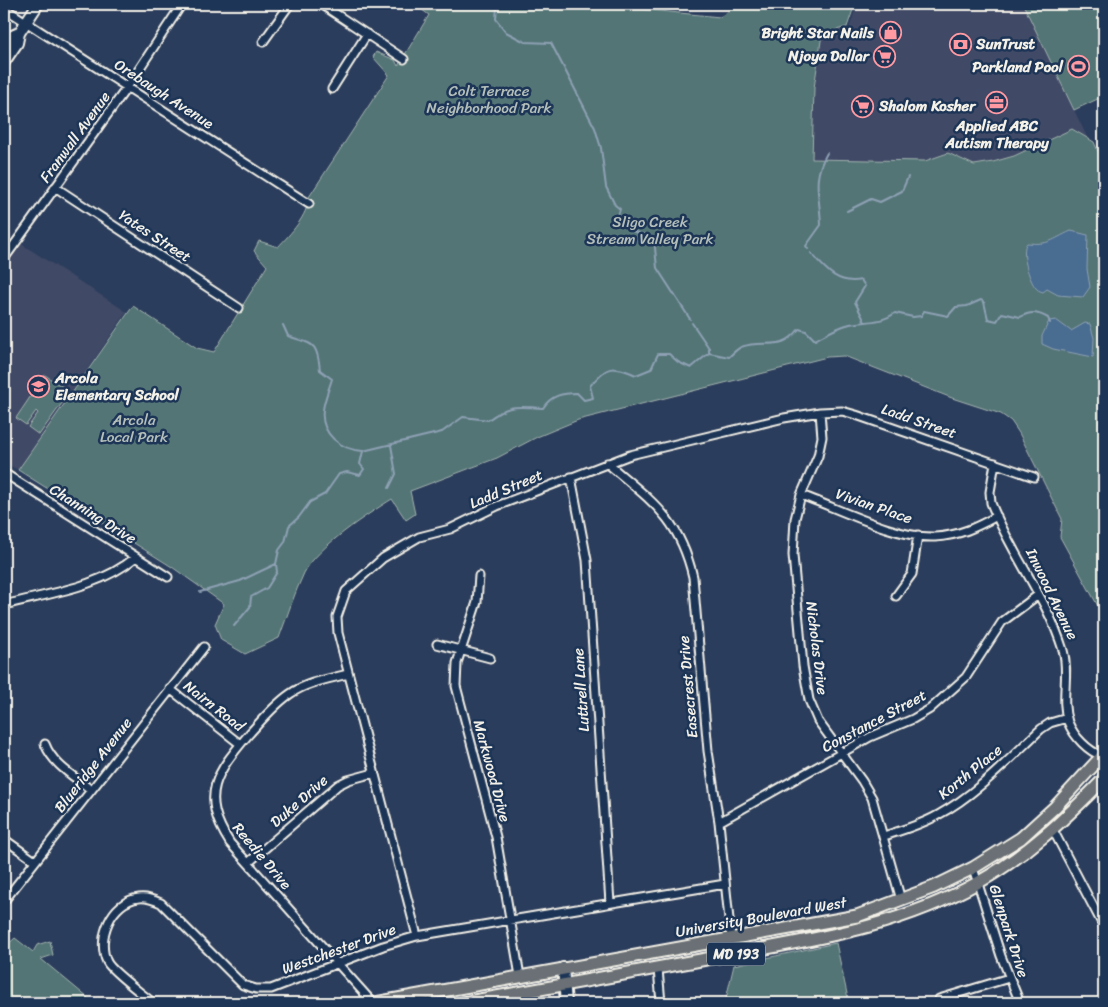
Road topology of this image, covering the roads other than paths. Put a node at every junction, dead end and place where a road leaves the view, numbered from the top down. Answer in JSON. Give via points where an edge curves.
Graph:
{"nodes":[{"id":1,"x":38,"y":4,"type":"edge"},
{"id":2,"x":182,"y":4,"type":"edge"},
{"id":3,"x":290,"y":4,"type":"edge"},
{"id":4,"x":321,"y":4,"type":"edge"},
{"id":5,"x":4,"y":8,"type":"edge"},
{"id":6,"x":27,"y":21,"type":"junction"},
{"id":7,"x":19,"y":33,"type":"junction"},
{"id":8,"x":367,"y":34,"type":"junction"},
{"id":9,"x":263,"y":42,"type":"dead end"},
{"id":10,"x":4,"y":48,"type":"edge"},
{"id":11,"x":404,"y":59,"type":"dead end"},
{"id":12,"x":4,"y":62,"type":"edge"},
{"id":13,"x":128,"y":86,"type":"junction"},
{"id":14,"x":332,"y":89,"type":"dead end"},
{"id":15,"x":55,"y":187,"type":"junction"},
{"id":16,"x":309,"y":204,"type":"dead end"},
{"id":17,"x":4,"y":259,"type":"edge"},
{"id":18,"x":239,"y":308,"type":"dead end"},
{"id":19,"x":820,"y":412,"type":"junction"},
{"id":20,"x":607,"y":463,"type":"junction"},
{"id":21,"x":995,"y":463,"type":"junction"},
{"id":22,"x":4,"y":473,"type":"edge"},
{"id":23,"x":571,"y":477,"type":"junction"},
{"id":24,"x":1034,"y":478,"type":"dead end"},
{"id":25,"x":801,"y":495,"type":"junction"},
{"id":26,"x":996,"y":516,"type":"junction"},
{"id":27,"x":918,"y":535,"type":"junction"},
{"id":28,"x":136,"y":557,"type":"junction"},
{"id":29,"x":479,"y":576,"type":"dead end"},
{"id":30,"x":168,"y":578,"type":"dead end"},
{"id":31,"x":1038,"y":595,"type":"junction"},
{"id":32,"x":896,"y":596,"type":"dead end"},
{"id":33,"x":4,"y":605,"type":"edge"},
{"id":34,"x":437,"y":644,"type":"dead end"},
{"id":35,"x":204,"y":647,"type":"dead end"},
{"id":36,"x":460,"y":651,"type":"junction"},
{"id":37,"x":490,"y":658,"type":"dead end"},
{"id":38,"x":348,"y":674,"type":"junction"},
{"id":39,"x":170,"y":689,"type":"junction"},
{"id":40,"x":1067,"y":718,"type":"junction"},
{"id":41,"x":45,"y":744,"type":"dead end"},
{"id":42,"x":240,"y":744,"type":"junction"},
{"id":43,"x":841,"y":753,"type":"junction"},
{"id":44,"x":1104,"y":756,"type":"edge"},
{"id":45,"x":374,"y":772,"type":"junction"},
{"id":46,"x":1104,"y":779,"type":"edge"},
{"id":47,"x":91,"y":790,"type":"junction"},
{"id":48,"x":719,"y":822,"type":"junction"},
{"id":49,"x":1052,"y":830,"type":"junction"},
{"id":50,"x":884,"y":836,"type":"junction"},
{"id":51,"x":4,"y":839,"type":"edge"},
{"id":52,"x":35,"y":861,"type":"junction"},
{"id":53,"x":248,"y":863,"type":"junction"},
{"id":54,"x":974,"y":868,"type":"junction"},
{"id":55,"x":979,"y":882,"type":"junction"},
{"id":56,"x":725,"y":884,"type":"junction"},
{"id":57,"x":901,"y":900,"type":"junction"},
{"id":58,"x":4,"y":902,"type":"edge"},
{"id":59,"x":610,"y":903,"type":"junction"},
{"id":60,"x":510,"y":920,"type":"junction"},
{"id":61,"x":1104,"y":927,"type":"edge"},
{"id":62,"x":417,"y":936,"type":"junction"},
{"id":63,"x":730,"y":939,"type":"junction"},
{"id":64,"x":337,"y":965,"type":"junction"},
{"id":65,"x":563,"y":968,"type":"junction"},
{"id":66,"x":658,"y":969,"type":"junction"},
{"id":67,"x":520,"y":976,"type":"junction"},
{"id":68,"x":1009,"y":978,"type":"junction"},
{"id":69,"x":564,"y":985,"type":"junction"},
{"id":70,"x":939,"y":999,"type":"dead end"},
{"id":71,"x":153,"y":1003,"type":"edge"},
{"id":72,"x":374,"y":1003,"type":"edge"},
{"id":73,"x":463,"y":1003,"type":"edge"},
{"id":74,"x":566,"y":1003,"type":"edge"},
{"id":75,"x":661,"y":1003,"type":"edge"},
{"id":76,"x":1020,"y":1003,"type":"edge"}],
"edges":[{"from":1,"to":6,"type":"street"},
{"from":2,"to":13,"type":"street","name":"Franwall Avenue"},
{"from":3,"to":9,"type":"street"},
{"from":4,"to":8,"type":"street"},
{"from":5,"to":6,"type":"street","name":"Orebaugh Avenue"},
{"from":6,"to":7,"type":"street"},
{"from":6,"to":13,"type":"street","name":"Orebaugh Avenue"},
{"from":7,"to":10,"type":"street","via":[[12,36]]},
{"from":7,"to":12,"type":"street","via":[[17,43]]},
{"from":8,"to":11,"type":"street"},
{"from":8,"to":14,"type":"street"},
{"from":13,"to":15,"type":"street","name":"Franwall Avenue"},
{"from":13,"to":16,"type":"street","name":"Orebaugh Avenue"},
{"from":15,"to":17,"type":"street","name":"Franwall Avenue"},
{"from":15,"to":18,"type":"street","name":"Yates Street"},
{"from":19,"to":20,"type":"street","name":"Ladd Street","via":[[658,447]]},
{"from":19,"to":21,"type":"street","name":"Ladd Street","via":[[856,415]]},
{"from":19,"to":25,"type":"street","name":"Nicholas Drive","via":[[822,437],[818,456]]},
{"from":20,"to":23,"type":"street","name":"Ladd Street"},
{"from":20,"to":48,"type":"street","name":"Easecrest Drive","via":[[661,510],[674,526],[688,555],[693,577],[708,751]]},
{"from":21,"to":24,"type":"street","name":"Ladd Street"},
{"from":21,"to":26,"type":"street","name":"Inwood Avenue","via":[[990,492]]},
{"from":22,"to":28,"type":"street","name":"Channing Drive"},
{"from":23,"to":38,"type":"street","name":"Ladd Street","via":[[497,506],[450,529],[419,538],[383,558],[358,577],[346,591],[337,616]]},
{"from":23,"to":59,"type":"street","name":"Luttrell Lane","via":[[587,560]]},
{"from":25,"to":27,"type":"street","name":"Vivian Place","via":[[893,530]]},
{"from":25,"to":43,"type":"street","name":"Nicholas Drive","via":[[795,519],[793,555],[803,666],[809,700],[818,721]]},
{"from":26,"to":27,"type":"street","name":"Vivian Place","via":[[961,532],[935,537]]},
{"from":26,"to":31,"type":"street","name":"Inwood Avenue"},
{"from":27,"to":32,"type":"street","via":[[912,574]]},
{"from":28,"to":30,"type":"street","name":"Channing Drive"},
{"from":28,"to":33,"type":"street","via":[[120,570],[97,581]]},
{"from":29,"to":36,"type":"street","name":"Markwood Drive","via":[[477,602]]},
{"from":31,"to":40,"type":"street","name":"Inwood Avenue","via":[[1064,653]]},
{"from":31,"to":43,"type":"street","name":"Constance Street","via":[[1002,622],[966,677],[950,693],[913,719],[870,736]]},
{"from":34,"to":36,"type":"street"},
{"from":35,"to":39,"type":"street","name":"Blueridge Avenue"},
{"from":36,"to":37,"type":"street"},
{"from":36,"to":60,"type":"street","name":"Markwood Drive","via":[[456,686],[496,837]]},
{"from":38,"to":42,"type":"street","name":"Reedie Drive","via":[[291,693],[268,712]]},
{"from":38,"to":45,"type":"street","name":"Ladd Street"},
{"from":39,"to":42,"type":"street","name":"Nairn Road"},
{"from":39,"to":47,"type":"street","name":"Blueridge Avenue"},
{"from":40,"to":44,"type":"street","name":"Inwood Avenue","via":[[1082,743],[1093,753]]},
{"from":40,"to":50,"type":"street","name":"Korth Place","via":[[1041,729],[976,789],[940,815]]},
{"from":41,"to":47,"type":"street","via":[[58,764]]},
{"from":42,"to":53,"type":"street","name":"Reedie Drive","via":[[224,764],[216,781],[213,802],[219,825]]},
{"from":43,"to":48,"type":"street","name":"Constance Street"},
{"from":43,"to":50,"type":"street","name":"Nicholas Drive","via":[[872,798]]},
{"from":44,"to":54,"type":"main road","name":"University Boulevard West","number":"MD 193","via":[[1021,838]]},
{"from":45,"to":53,"type":"street","name":"Duke Drive","via":[[338,785]]},
{"from":45,"to":62,"type":"street","name":"Ladd Street"},
{"from":46,"to":49,"type":"main road","name":"University Boulevard West","number":"MD 193"},
{"from":47,"to":52,"type":"street","name":"Blueridge Avenue"},
{"from":48,"to":56,"type":"street","name":"Easecrest Drive"},
{"from":49,"to":55,"type":"main road","name":"University Boulevard West","number":"MD 193"},
{"from":49,"to":61,"type":"street"},
{"from":50,"to":57,"type":"street","name":"Nicholas Drive"},
{"from":51,"to":52,"type":"street"},
{"from":52,"to":58,"type":"street","name":"Blueridge Avenue"},
{"from":53,"to":64,"type":"street","name":"Reedie Drive"},
{"from":54,"to":55,"type":"street","name":"Glenpark Drive"},
{"from":54,"to":57,"type":"main road","name":"University Boulevard West","number":"MD 193"},
{"from":55,"to":66,"type":"main road","name":"University Boulevard West","number":"MD 193","via":[[914,913],[861,930]]},
{"from":55,"to":68,"type":"street","name":"Glenpark Drive"},
{"from":56,"to":59,"type":"street","name":"Westchester Drive"},
{"from":56,"to":63,"type":"street","name":"Easecrest Drive"},
{"from":57,"to":63,"type":"main road","name":"University Boulevard West","number":"MD 193","via":[[857,916]]},
{"from":59,"to":60,"type":"street","name":"Westchester Drive"},
{"from":60,"to":62,"type":"street","name":"Westchester Drive"},
{"from":60,"to":67,"type":"street","name":"Markwood Drive"},
{"from":62,"to":64,"type":"street","name":"Westchester Drive"},
{"from":63,"to":65,"type":"main road","name":"University Boulevard West","number":"MD 193"},
{"from":64,"to":71,"type":"street","name":"Westchester Drive","via":[[271,989],[243,985],[161,903],[150,898],[137,898],[116,911],[103,932],[102,941],[110,966]]},
{"from":64,"to":72,"type":"street","name":"Reedie Drive"},
{"from":65,"to":67,"type":"main road","name":"University Boulevard West","number":"MD 193"},
{"from":65,"to":69,"type":"street"},
{"from":66,"to":69,"type":"main road","name":"University Boulevard West","number":"MD 193"},
{"from":66,"to":75,"type":"street"},
{"from":67,"to":72,"type":"main road","name":"University Boulevard West","number":"MD 193"},
{"from":68,"to":70,"type":"street"},
{"from":68,"to":76,"type":"street","name":"Glenpark Drive"},
{"from":69,"to":73,"type":"main road","name":"University Boulevard West","number":"MD 193"},
{"from":69,"to":74,"type":"street"}]}
